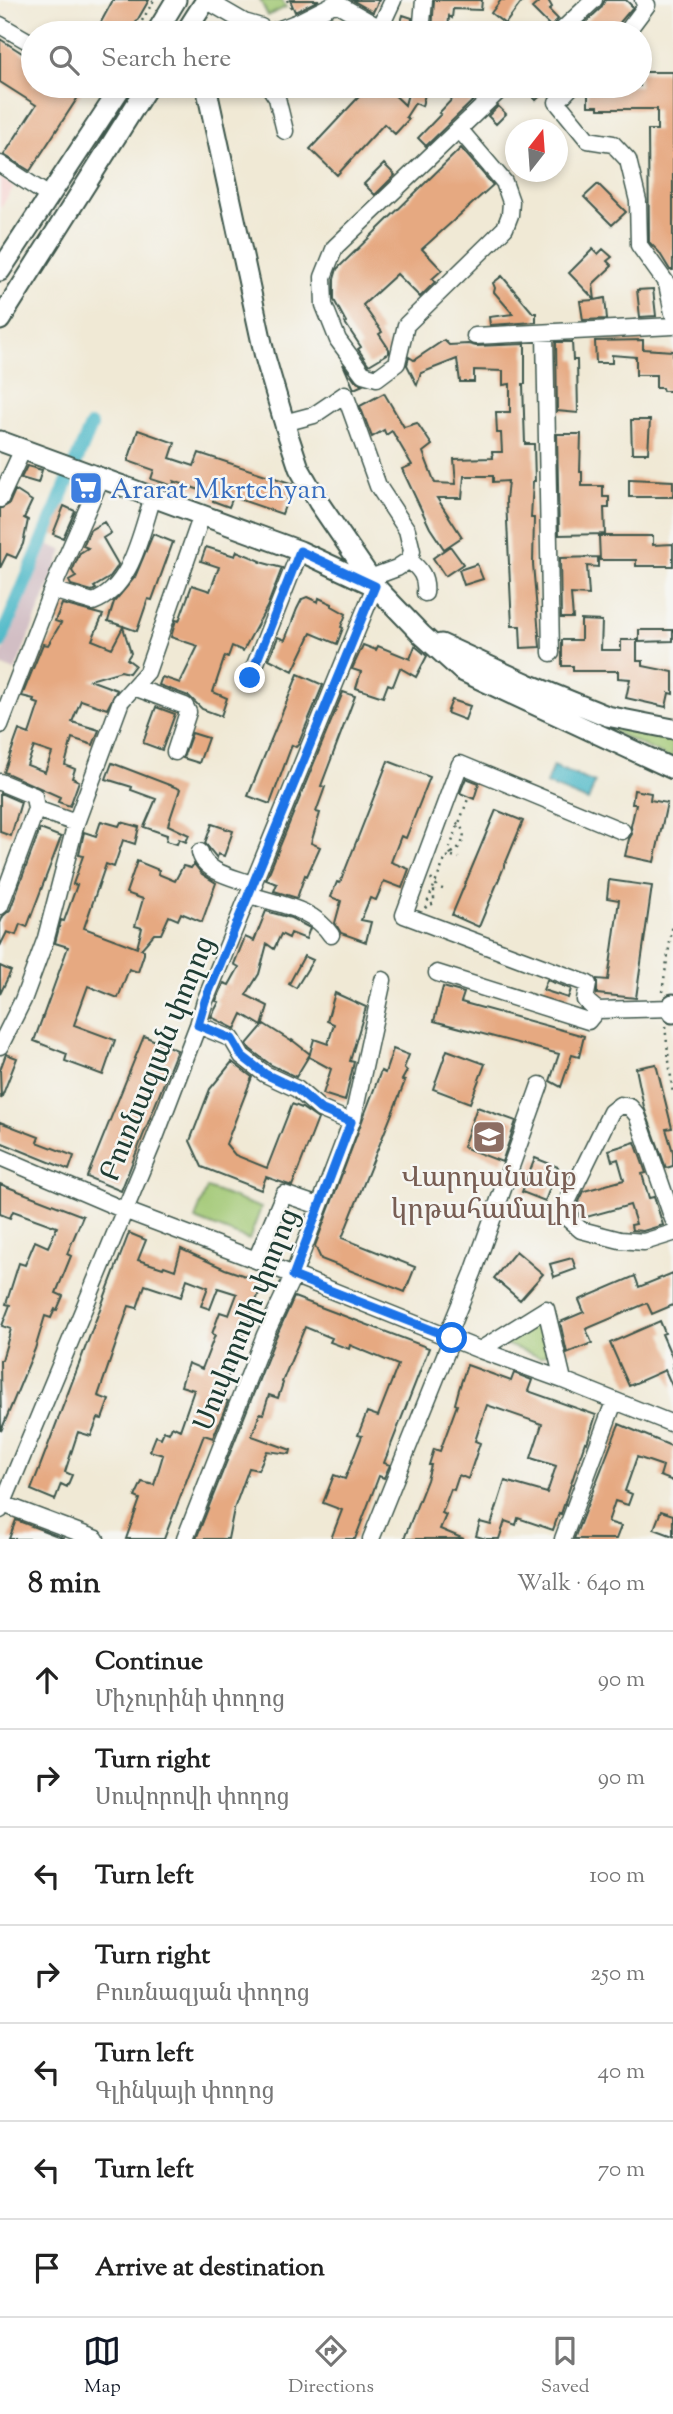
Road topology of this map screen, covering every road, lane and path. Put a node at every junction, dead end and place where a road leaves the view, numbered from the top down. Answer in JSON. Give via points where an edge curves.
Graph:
{"nodes":[{"id":1,"x":154,"y":0,"type":"edge"},
{"id":2,"x":176,"y":0,"type":"edge"},
{"id":3,"x":206,"y":0,"type":"edge"},
{"id":4,"x":393,"y":0,"type":"edge"},
{"id":5,"x":424,"y":0,"type":"edge"},
{"id":6,"x":594,"y":0,"type":"edge"},
{"id":7,"x":643,"y":0,"type":"edge"},
{"id":8,"x":142,"y":21,"type":"edge"},
{"id":9,"x":163,"y":21,"type":"edge"},
{"id":10,"x":196,"y":21,"type":"edge"},
{"id":11,"x":242,"y":21,"type":"edge"},
{"id":12,"x":300,"y":21,"type":"edge"},
{"id":13,"x":368,"y":21,"type":"edge"},
{"id":14,"x":383,"y":21,"type":"edge"},
{"id":15,"x":423,"y":21,"type":"edge"},
{"id":16,"x":572,"y":21,"type":"edge"},
{"id":17,"x":635,"y":21,"type":"edge"},
{"id":18,"x":0,"y":24,"type":"edge"},
{"id":19,"x":21,"y":37,"type":"edge"},
{"id":20,"x":108,"y":98,"type":"edge"},
{"id":21,"x":140,"y":98,"type":"edge"},
{"id":22,"x":209,"y":98,"type":"edge"},
{"id":23,"x":276,"y":98,"type":"edge"},
{"id":24,"x":491,"y":98,"type":"edge"},
{"id":25,"x":561,"y":98,"type":"edge"},
{"id":26,"x":459,"y":129,"type":"junction"},
{"id":27,"x":285,"y":131,"type":"dead end"},
{"id":28,"x":0,"y":164,"type":"edge"},
{"id":29,"x":49,"y":196,"type":"junction"},
{"id":30,"x":0,"y":271,"type":"edge"},
{"id":31,"x":673,"y":313,"type":"edge"},
{"id":32,"x":0,"y":320,"type":"edge"},
{"id":33,"x":673,"y":326,"type":"edge"},
{"id":34,"x":545,"y":334,"type":"junction"},
{"id":35,"x":475,"y":337,"type":"dead end"},
{"id":36,"x":284,"y":423,"type":"junction"},
{"id":37,"x":0,"y":441,"type":"edge"},
{"id":38,"x":23,"y":449,"type":"junction"},
{"id":39,"x":97,"y":476,"type":"junction"},
{"id":40,"x":153,"y":497,"type":"junction"},
{"id":41,"x":0,"y":499,"type":"edge"},
{"id":42,"x":202,"y":515,"type":"junction"},
{"id":43,"x":300,"y":551,"type":"junction"},
{"id":44,"x":409,"y":560,"type":"junction"},
{"id":45,"x":372,"y":582,"type":"junction"},
{"id":46,"x":52,"y":590,"type":"junction"},
{"id":47,"x":425,"y":593,"type":"dead end"},
{"id":48,"x":421,"y":634,"type":"junction"},
{"id":49,"x":551,"y":653,"type":"dead end"},
{"id":50,"x":250,"y":678,"type":"dead end"},
{"id":51,"x":134,"y":687,"type":"junction"},
{"id":52,"x":0,"y":725,"type":"edge"},
{"id":53,"x":673,"y":729,"type":"edge"},
{"id":54,"x":175,"y":752,"type":"dead end"},
{"id":55,"x":673,"y":769,"type":"edge"},
{"id":56,"x":0,"y":782,"type":"edge"},
{"id":57,"x":468,"y":799,"type":"dead end"},
{"id":58,"x":36,"y":809,"type":"junction"},
{"id":59,"x":448,"y":819,"type":"dead end"},
{"id":60,"x":76,"y":823,"type":"junction"},
{"id":61,"x":458,"y":824,"type":"junction"},
{"id":62,"x":463,"y":830,"type":"junction"},
{"id":63,"x":622,"y":831,"type":"dead end"},
{"id":64,"x":470,"y":836,"type":"dead end"},
{"id":65,"x":200,"y":852,"type":"dead end"},
{"id":66,"x":451,"y":853,"type":"junction"},
{"id":67,"x":443,"y":854,"type":"dead end"},
{"id":68,"x":459,"y":858,"type":"dead end"},
{"id":69,"x":425,"y":878,"type":"dead end"},
{"id":70,"x":434,"y":887,"type":"junction"},
{"id":71,"x":252,"y":890,"type":"junction"},
{"id":72,"x":0,"y":906,"type":"edge"},
{"id":73,"x":331,"y":935,"type":"dead end"},
{"id":74,"x":438,"y":973,"type":"dead end"},
{"id":75,"x":383,"y":980,"type":"dead end"},
{"id":76,"x":673,"y":1008,"type":"edge"},
{"id":77,"x":597,"y":1010,"type":"junction"},
{"id":78,"x":198,"y":1025,"type":"junction"},
{"id":79,"x":0,"y":1046,"type":"edge"},
{"id":80,"x":540,"y":1085,"type":"dead end"},
{"id":81,"x":352,"y":1120,"type":"junction"},
{"id":82,"x":0,"y":1157,"type":"edge"},
{"id":83,"x":319,"y":1206,"type":"junction"},
{"id":84,"x":124,"y":1210,"type":"junction"},
{"id":85,"x":673,"y":1219,"type":"edge"},
{"id":86,"x":673,"y":1233,"type":"edge"},
{"id":87,"x":256,"y":1259,"type":"junction"},
{"id":88,"x":293,"y":1276,"type":"junction"},
{"id":89,"x":449,"y":1337,"type":"junction"},
{"id":90,"x":480,"y":1350,"type":"junction"},
{"id":91,"x":563,"y":1380,"type":"junction"},
{"id":92,"x":614,"y":1402,"type":"junction"},
{"id":93,"x":673,"y":1424,"type":"edge"},
{"id":94,"x":1,"y":1507,"type":"edge"},
{"id":95,"x":96,"y":1539,"type":"edge"},
{"id":96,"x":185,"y":1539,"type":"edge"},
{"id":97,"x":371,"y":1539,"type":"edge"},
{"id":98,"x":563,"y":1539,"type":"edge"}],
"edges":[{"from":1,"to":8,"type":"path"},
{"from":2,"to":9,"type":"main road"},
{"from":3,"to":10,"type":"main road"},
{"from":3,"to":11,"type":"street"},
{"from":4,"to":14,"type":"street"},
{"from":5,"to":15,"type":"street"},
{"from":6,"to":16,"type":"street"},
{"from":7,"to":17,"type":"street","via":[[647,5]]},
{"from":12,"to":13,"type":"street","via":[[336,3]]},
{"from":18,"to":19,"type":"street"},
{"from":20,"to":29,"type":"main road"},
{"from":21,"to":32,"type":"main road"},
{"from":22,"to":36,"type":"main road","via":[[264,357]]},
{"from":23,"to":27,"type":"street"},
{"from":24,"to":26,"type":"street"},
{"from":25,"to":31,"type":"street","via":[[557,102],[588,140],[613,144],[628,160],[638,201],[639,245],[667,284]]},
{"from":26,"to":26,"type":"street","via":[[335,247],[323,277],[324,305],[338,340],[363,374],[377,378],[397,363],[406,325],[505,228],[511,202],[504,182]]},
{"from":28,"to":29,"type":"street"},
{"from":29,"to":30,"type":"main road"},
{"from":33,"to":34,"type":"street"},
{"from":34,"to":35,"type":"street"},
{"from":34,"to":49,"type":"street"},
{"from":36,"to":44,"type":"street","via":[[314,415],[345,394],[378,486],[407,530],[412,551]]},
{"from":36,"to":45,"type":"main road","via":[[299,468]]},
{"from":37,"to":38,"type":"main road"},
{"from":38,"to":39,"type":"main road"},
{"from":38,"to":41,"type":"street"},
{"from":39,"to":40,"type":"main road"},
{"from":39,"to":46,"type":"street"},
{"from":40,"to":42,"type":"main road"},
{"from":40,"to":46,"type":"street","via":[[127,571],[113,589],[93,601]]},
{"from":42,"to":43,"type":"main road"},
{"from":42,"to":51,"type":"street","via":[[147,672]]},
{"from":43,"to":45,"type":"main road"},
{"from":43,"to":50,"type":"street"},
{"from":44,"to":45,"type":"street"},
{"from":44,"to":47,"type":"street","via":[[421,570]]},
{"from":45,"to":48,"type":"main road"},
{"from":45,"to":71,"type":"street","name":"Բուռնազյան փողոց"},
{"from":46,"to":52,"type":"street"},
{"from":48,"to":53,"type":"main road","via":[[607,716]]},
{"from":48,"to":55,"type":"main road","via":[[462,671]]},
{"from":51,"to":54,"type":"street","via":[[186,706]]},
{"from":51,"to":60,"type":"street","via":[[121,701]]},
{"from":56,"to":58,"type":"street","via":[[34,796]]},
{"from":57,"to":61,"type":"path"},
{"from":58,"to":60,"type":"street"},
{"from":58,"to":72,"type":"street"},
{"from":59,"to":61,"type":"path"},
{"from":60,"to":79,"type":"street","via":[[46,938]]},
{"from":61,"to":62,"type":"path"},
{"from":61,"to":66,"type":"path"},
{"from":62,"to":64,"type":"path"},
{"from":62,"to":66,"type":"path","via":[[461,847]]},
{"from":63,"to":77,"type":"street","via":[[460,764],[404,915],[588,984],[585,1000]]},
{"from":65,"to":71,"type":"street","via":[[209,867]]},
{"from":66,"to":67,"type":"path","via":[[445,850]]},
{"from":66,"to":68,"type":"path"},
{"from":66,"to":70,"type":"path"},
{"from":69,"to":70,"type":"path"},
{"from":70,"to":70,"type":"path","via":[[430,898],[425,908],[434,903]]},
{"from":71,"to":73,"type":"street","via":[[307,912]]},
{"from":71,"to":78,"type":"street","name":"Բուռնազյան փողոց"},
{"from":74,"to":77,"type":"street","via":[[588,1021]]},
{"from":75,"to":81,"type":"street","name":"Սուվորովի փողոց"},
{"from":76,"to":77,"type":"street"},
{"from":78,"to":81,"type":"street","via":[[232,1039],[242,1056],[265,1074],[297,1089],[320,1109]]},
{"from":78,"to":84,"type":"street","name":"Բուռնազյան փողոց"},
{"from":80,"to":89,"type":"street"},
{"from":81,"to":83,"type":"street","name":"Սուվորովի փողոց"},
{"from":82,"to":84,"type":"street"},
{"from":83,"to":87,"type":"street","via":[[284,1194]]},
{"from":83,"to":88,"type":"street","name":"Սուվորովի փողոց"},
{"from":84,"to":87,"type":"street"},
{"from":84,"to":94,"type":"street","name":"Բուռնազյան փողոց"},
{"from":85,"to":86,"type":"street","via":[[637,1115],[620,1105],[611,1112],[572,1189],[567,1219],[581,1230],[620,1240],[644,1242]]},
{"from":87,"to":88,"type":"street"},
{"from":88,"to":89,"type":"street"},
{"from":88,"to":96,"type":"street","name":"Սուվորովի փողոց"},
{"from":89,"to":90,"type":"street"},
{"from":89,"to":97,"type":"street"},
{"from":90,"to":91,"type":"street"},
{"from":90,"to":91,"type":"street","via":[[546,1309]]},
{"from":91,"to":92,"type":"street"},
{"from":92,"to":93,"type":"street"},
{"from":92,"to":98,"type":"street"},
{"from":94,"to":95,"type":"street"}]}
